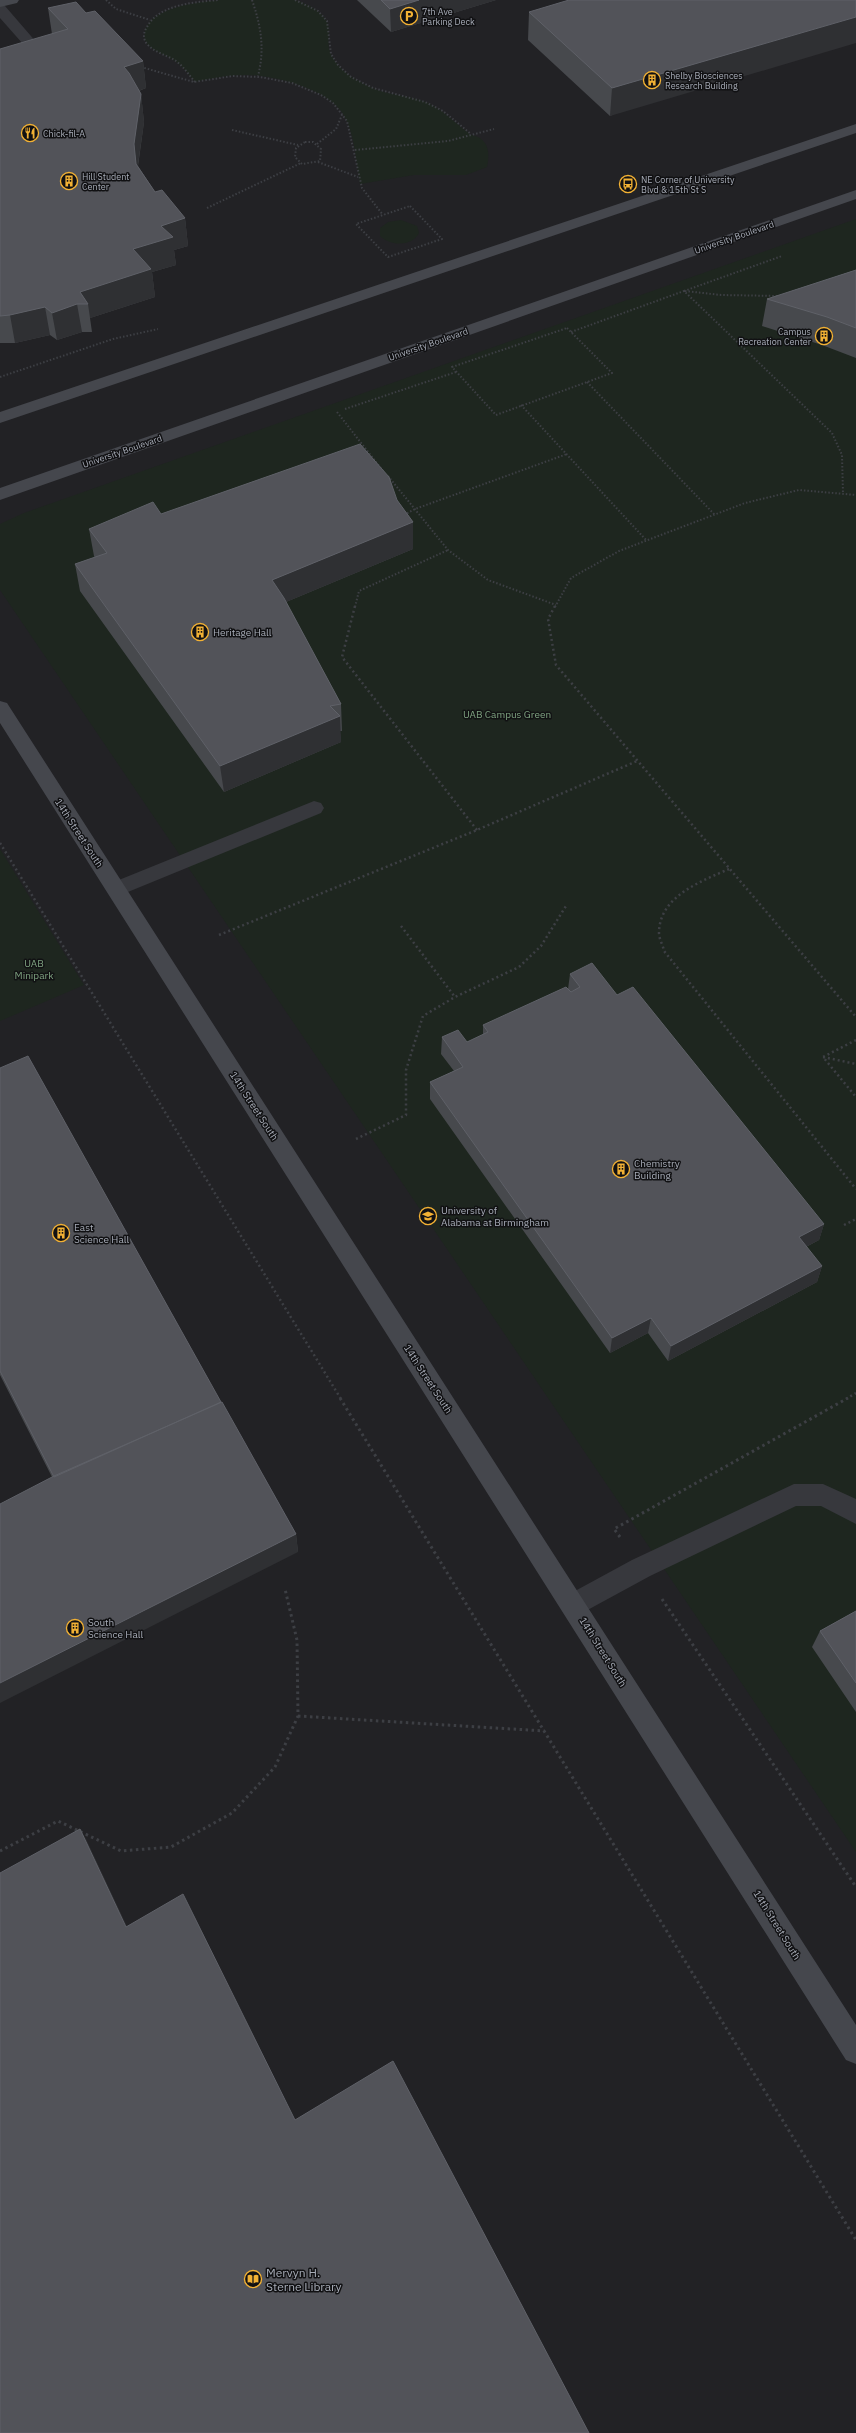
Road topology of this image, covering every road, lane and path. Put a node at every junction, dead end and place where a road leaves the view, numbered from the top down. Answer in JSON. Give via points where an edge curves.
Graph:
{"nodes":[{"id":1,"x":12,"y":0,"type":"edge"},
{"id":2,"x":106,"y":0,"type":"edge"},
{"id":3,"x":219,"y":0,"type":"edge"},
{"id":4,"x":252,"y":0,"type":"edge"},
{"id":5,"x":295,"y":0,"type":"edge"},
{"id":6,"x":0,"y":3,"type":"edge"},
{"id":7,"x":0,"y":9,"type":"edge"},
{"id":8,"x":151,"y":20,"type":"junction"},
{"id":9,"x":0,"y":55,"type":"edge"},
{"id":10,"x":136,"y":65,"type":"edge"},
{"id":11,"x":258,"y":76,"type":"junction"},
{"id":12,"x":195,"y":82,"type":"junction"},
{"id":13,"x":342,"y":112,"type":"junction"},
{"id":14,"x":856,"y":128,"type":"edge"},
{"id":15,"x":494,"y":129,"type":"dead end"},
{"id":16,"x":232,"y":130,"type":"dead end"},
{"id":17,"x":471,"y":134,"type":"junction"},
{"id":18,"x":317,"y":144,"type":"junction"},
{"id":19,"x":298,"y":145,"type":"junction"},
{"id":20,"x":355,"y":150,"type":"junction"},
{"id":21,"x":318,"y":162,"type":"junction"},
{"id":22,"x":301,"y":163,"type":"junction"},
{"id":23,"x":359,"y":177,"type":"junction"},
{"id":24,"x":856,"y":194,"type":"edge"},
{"id":25,"x":207,"y":208,"type":"dead end"},
{"id":26,"x":383,"y":215,"type":"junction"},
{"id":27,"x":789,"y":253,"type":"dead end"},
{"id":28,"x":684,"y":291,"type":"junction"},
{"id":29,"x":786,"y":295,"type":"edge"},
{"id":30,"x":571,"y":332,"type":"junction"},
{"id":31,"x":456,"y":372,"type":"junction"},
{"id":32,"x":587,"y":382,"type":"junction"},
{"id":33,"x":521,"y":406,"type":"junction"},
{"id":34,"x":0,"y":418,"type":"edge"},
{"id":35,"x":566,"y":454,"type":"junction"},
{"id":36,"x":0,"y":494,"type":"edge"},
{"id":37,"x":843,"y":494,"type":"junction"},
{"id":38,"x":856,"y":495,"type":"edge"},
{"id":39,"x":415,"y":509,"type":"junction"},
{"id":40,"x":715,"y":515,"type":"junction"},
{"id":41,"x":401,"y":516,"type":"edge"},
{"id":42,"x":647,"y":541,"type":"junction"},
{"id":43,"x":448,"y":550,"type":"junction"},
{"id":44,"x":556,"y":605,"type":"junction"},
{"id":45,"x":0,"y":708,"type":"edge"},
{"id":46,"x":637,"y":761,"type":"junction"},
{"id":47,"x":314,"y":808,"type":"dead end"},
{"id":48,"x":478,"y":830,"type":"junction"},
{"id":49,"x":0,"y":843,"type":"edge"},
{"id":50,"x":730,"y":869,"type":"junction"},
{"id":51,"x":116,"y":889,"type":"junction"},
{"id":52,"x":566,"y":906,"type":"dead end"},
{"id":53,"x":401,"y":926,"type":"dead end"},
{"id":54,"x":218,"y":935,"type":"dead end"},
{"id":55,"x":455,"y":997,"type":"junction"},
{"id":56,"x":856,"y":1017,"type":"edge"},
{"id":57,"x":856,"y":1040,"type":"edge"},
{"id":58,"x":823,"y":1057,"type":"junction"},
{"id":59,"x":856,"y":1064,"type":"edge"},
{"id":60,"x":856,"y":1096,"type":"edge"},
{"id":61,"x":356,"y":1139,"type":"dead end"},
{"id":62,"x":856,"y":1189,"type":"edge"},
{"id":63,"x":856,"y":1219,"type":"edge"},
{"id":64,"x":844,"y":1225,"type":"dead end"},
{"id":65,"x":856,"y":1393,"type":"edge"},
{"id":66,"x":856,"y":1512,"type":"edge"},
{"id":67,"x":641,"y":1568,"type":"junction"},
{"id":68,"x":285,"y":1589,"type":"dead end"},
{"id":69,"x":573,"y":1605,"type":"junction"},
{"id":70,"x":298,"y":1716,"type":"junction"},
{"id":71,"x":545,"y":1731,"type":"junction"},
{"id":72,"x":0,"y":1851,"type":"edge"},
{"id":73,"x":856,"y":1887,"type":"edge"},
{"id":74,"x":856,"y":2050,"type":"edge"},
{"id":75,"x":856,"y":2240,"type":"edge"}],
"edges":[{"from":1,"to":6,"type":"main road"},
{"from":2,"to":8,"type":"path","via":[[116,9]]},
{"from":3,"to":8,"type":"path","via":[[176,8]]},
{"from":4,"to":11,"type":"path","via":[[264,42],[264,59]]},
{"from":5,"to":17,"type":"path","via":[[318,11],[327,20],[331,54],[351,77],[373,88],[425,102],[443,111]]},
{"from":7,"to":9,"type":"lane","via":[[32,46]]},
{"from":8,"to":12,"type":"path","via":[[144,36],[146,42],[154,50],[176,62]]},
{"from":10,"to":12,"type":"path"},
{"from":11,"to":12,"type":"path","via":[[228,76]]},
{"from":11,"to":13,"type":"path","via":[[299,85],[324,97]]},
{"from":13,"to":18,"type":"path","via":[[342,119],[336,129]]},
{"from":13,"to":20,"type":"path","via":[[354,137]]},
{"from":14,"to":34,"type":"main road"},
{"from":15,"to":17,"type":"path"},
{"from":16,"to":19,"type":"path"},
{"from":17,"to":20,"type":"path","via":[[448,141]]},
{"from":18,"to":19,"type":"path","via":[[305,142]]},
{"from":18,"to":21,"type":"path","via":[[322,152]]},
{"from":19,"to":22,"type":"path","via":[[294,152],[295,158]]},
{"from":20,"to":23,"type":"path"},
{"from":21,"to":22,"type":"path"},
{"from":21,"to":23,"type":"path"},
{"from":22,"to":25,"type":"path"},
{"from":23,"to":26,"type":"path","via":[[368,198]]},
{"from":24,"to":36,"type":"main road","name":"University Boulevard"},
{"from":26,"to":26,"type":"path","via":[[410,206],[442,239],[388,258],[356,224]]},
{"from":27,"to":28,"type":"path"},
{"from":28,"to":29,"type":"path","via":[[721,295]]},
{"from":28,"to":30,"type":"path"},
{"from":28,"to":37,"type":"path","via":[[832,432],[842,455]]},
{"from":30,"to":31,"type":"path","via":[[566,328],[452,367]]},
{"from":30,"to":32,"type":"path","via":[[612,373]]},
{"from":31,"to":33,"type":"path","via":[[496,415]]},
{"from":31,"to":39,"type":"path","via":[[336,412]]},
{"from":32,"to":33,"type":"path"},
{"from":32,"to":40,"type":"path"},
{"from":33,"to":35,"type":"path"},
{"from":35,"to":39,"type":"path"},
{"from":35,"to":42,"type":"path"},
{"from":37,"to":38,"type":"path"},
{"from":37,"to":40,"type":"path","via":[[799,490],[745,503]]},
{"from":39,"to":41,"type":"path"},
{"from":39,"to":43,"type":"path"},
{"from":40,"to":42,"type":"path"},
{"from":42,"to":44,"type":"path","via":[[619,551],[571,578]]},
{"from":43,"to":44,"type":"path","via":[[488,580]]},
{"from":43,"to":48,"type":"path","via":[[359,591],[342,657]]},
{"from":44,"to":46,"type":"path","via":[[548,619],[556,665]]},
{"from":45,"to":51,"type":"main road","name":"14th Street South"},
{"from":46,"to":48,"type":"path"},
{"from":46,"to":50,"type":"path"},
{"from":47,"to":51,"type":"lane"},
{"from":48,"to":54,"type":"path"},
{"from":49,"to":71,"type":"path"},
{"from":50,"to":56,"type":"path"},
{"from":50,"to":62,"type":"path","via":[[696,884],[670,902],[659,933],[664,951]]},
{"from":51,"to":69,"type":"main road","name":"14th Street South"},
{"from":52,"to":55,"type":"path","via":[[541,946],[519,967]]},
{"from":53,"to":55,"type":"path"},
{"from":55,"to":61,"type":"path","via":[[423,1016],[406,1070],[406,1114]]},
{"from":57,"to":58,"type":"path"},
{"from":58,"to":59,"type":"path"},
{"from":58,"to":60,"type":"path"},
{"from":63,"to":64,"type":"path"},
{"from":65,"to":67,"type":"path","via":[[614,1529]]},
{"from":66,"to":67,"type":"lane","via":[[824,1496],[794,1495]]},
{"from":67,"to":69,"type":"lane"},
{"from":67,"to":73,"type":"path"},
{"from":68,"to":70,"type":"path","via":[[297,1640]]},
{"from":69,"to":74,"type":"main road","name":"14th Street South"},
{"from":70,"to":71,"type":"path"},
{"from":70,"to":72,"type":"path","via":[[275,1767],[232,1813],[171,1847],[121,1851],[58,1821]]},
{"from":71,"to":75,"type":"path"}]}
